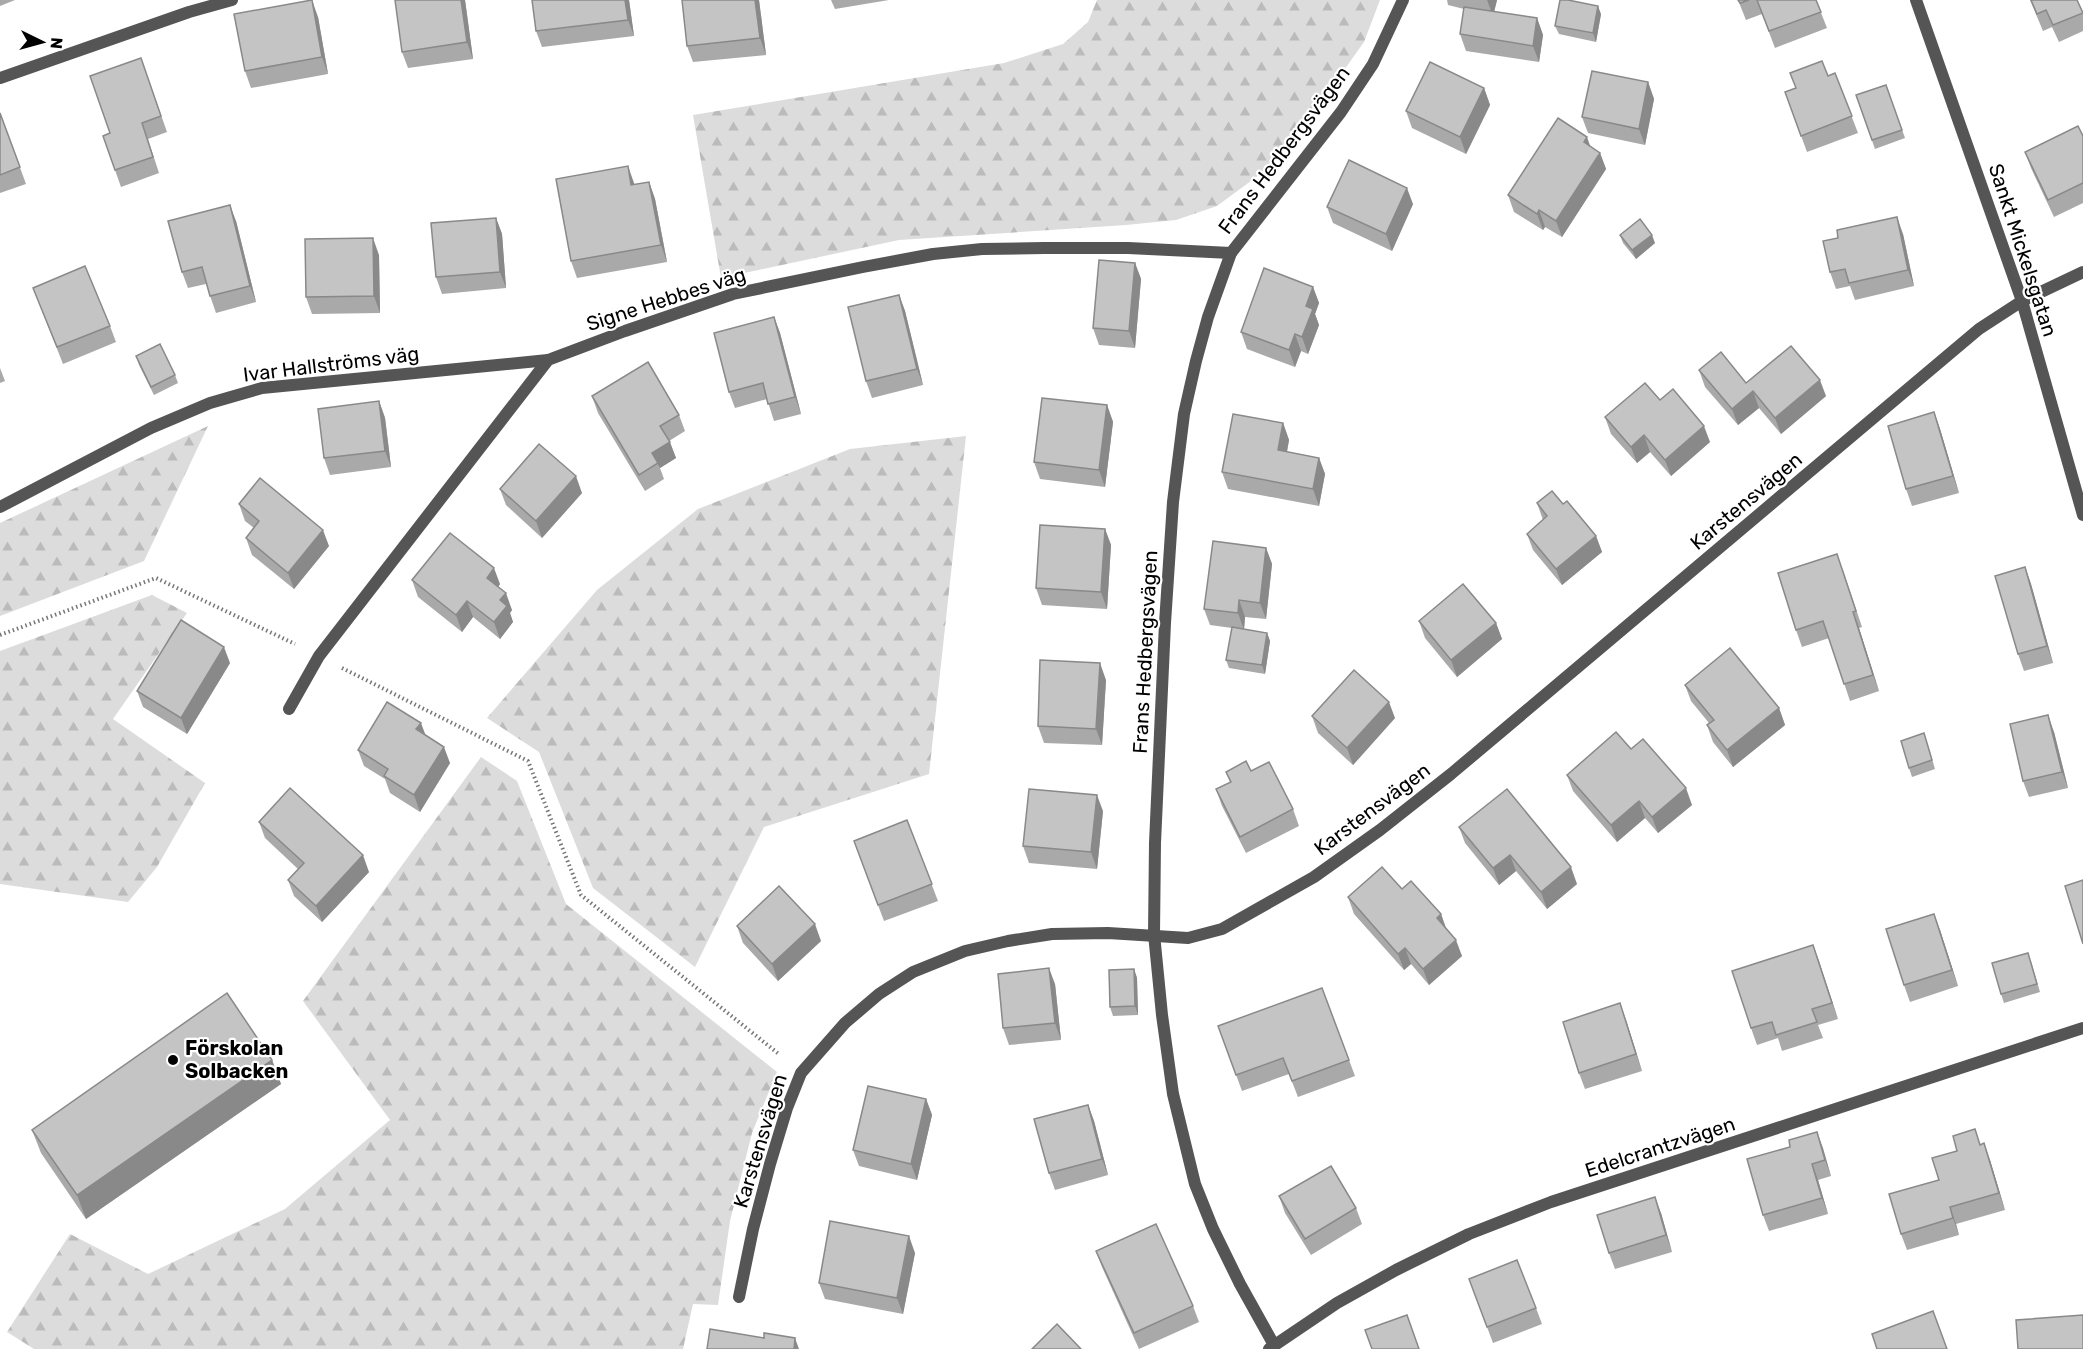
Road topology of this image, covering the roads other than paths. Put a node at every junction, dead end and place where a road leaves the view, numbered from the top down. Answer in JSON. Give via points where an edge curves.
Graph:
{"nodes":[{"id":1,"x":232,"y":0,"type":"edge"},
{"id":2,"x":1403,"y":0,"type":"edge"},
{"id":3,"x":1916,"y":0,"type":"edge"},
{"id":4,"x":0,"y":78,"type":"edge"},
{"id":5,"x":1231,"y":253,"type":"junction"},
{"id":6,"x":2083,"y":272,"type":"edge"},
{"id":7,"x":2022,"y":301,"type":"junction"},
{"id":8,"x":548,"y":360,"type":"junction"},
{"id":9,"x":0,"y":507,"type":"edge"},
{"id":10,"x":2083,"y":515,"type":"edge"},
{"id":11,"x":289,"y":710,"type":"dead end"},
{"id":12,"x":1154,"y":934,"type":"junction"},
{"id":13,"x":2083,"y":1028,"type":"edge"},
{"id":14,"x":739,"y":1297,"type":"dead end"},
{"id":15,"x":1272,"y":1347,"type":"edge"}],
"edges":[{"from":1,"to":4,"type":"street"},
{"from":2,"to":5,"type":"street","name":"Frans Hedbergsvägen","via":[[1373,64]]},
{"from":3,"to":7,"type":"street","name":"Sankt Mickelsgatan"},
{"from":5,"to":8,"type":"street","name":"Signe Hebbes väg","via":[[1044,248],[933,254],[733,294]]},
{"from":5,"to":12,"type":"street","name":"Frans Hedbergsvägen","via":[[1196,361],[1184,414],[1173,502]]},
{"from":6,"to":7,"type":"street","name":"Karstensvägen"},
{"from":7,"to":10,"type":"street","name":"Sankt Mickelsgatan"},
{"from":7,"to":12,"type":"street","name":"Karstensvägen","via":[[1979,329],[1380,830],[1314,877],[1221,929],[1188,938]]},
{"from":8,"to":9,"type":"street","name":"Ivar Hallströms väg","via":[[262,388],[210,403],[151,428]]},
{"from":8,"to":11,"type":"street","via":[[319,656]]},
{"from":12,"to":14,"type":"street","name":"Karstensvägen","via":[[1052,934],[965,951],[913,972],[845,1023],[801,1073],[787,1107]]},
{"from":12,"to":15,"type":"street","name":"Frans Hedbergsvägen","via":[[1173,1094],[1195,1184]]},
{"from":13,"to":15,"type":"street","name":"Edelcrantzvägen","via":[[1551,1202],[1469,1233],[1337,1303]]}]}
